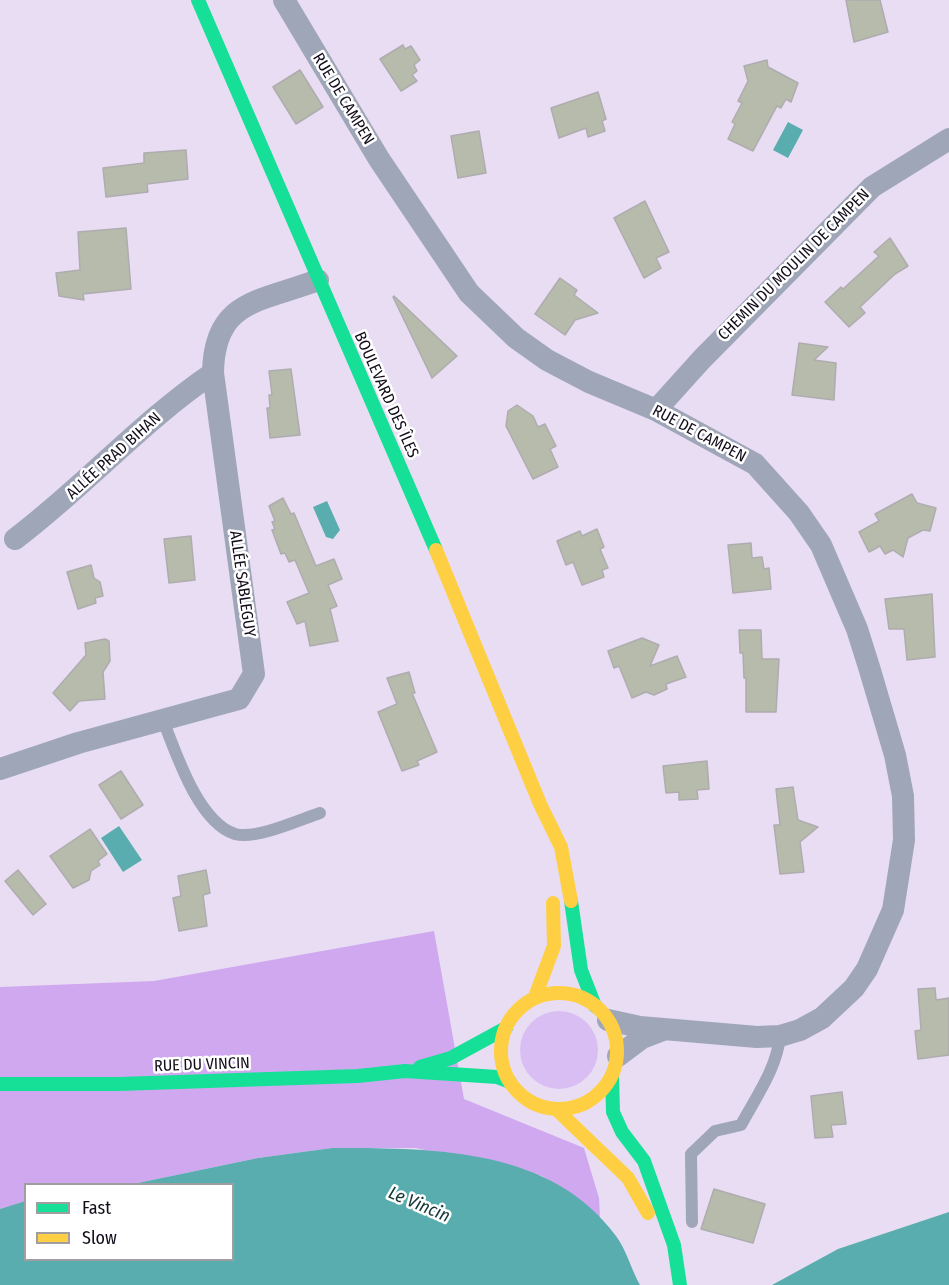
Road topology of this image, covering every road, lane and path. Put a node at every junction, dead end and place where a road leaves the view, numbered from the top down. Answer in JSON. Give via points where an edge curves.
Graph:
{"nodes":[{"id":1,"x":198,"y":0,"type":"edge"},
{"id":2,"x":284,"y":0,"type":"edge"},
{"id":3,"x":949,"y":139,"type":"edge"},
{"id":4,"x":318,"y":280,"type":"junction"},
{"id":5,"x":213,"y":373,"type":"junction"},
{"id":6,"x":656,"y":410,"type":"junction"},
{"id":7,"x":15,"y":540,"type":"dead end"},
{"id":8,"x":163,"y":720,"type":"junction"},
{"id":9,"x":0,"y":770,"type":"edge"},
{"id":10,"x":540,"y":804,"type":"junction"},
{"id":11,"x":320,"y":813,"type":"dead end"},
{"id":12,"x":545,"y":850,"type":"dead end"},
{"id":13,"x":552,"y":890,"type":"dead end"},
{"id":14,"x":535,"y":997,"type":"junction"},
{"id":15,"x":602,"y":1013,"type":"junction"},
{"id":16,"x":670,"y":1027,"type":"junction"},
{"id":17,"x":506,"y":1028,"type":"junction"},
{"id":18,"x":780,"y":1036,"type":"junction"},
{"id":19,"x":615,"y":1065,"type":"junction"},
{"id":20,"x":405,"y":1071,"type":"junction"},
{"id":21,"x":510,"y":1082,"type":"junction"},
{"id":22,"x":0,"y":1084,"type":"edge"},
{"id":23,"x":556,"y":1109,"type":"junction"},
{"id":24,"x":692,"y":1222,"type":"dead end"},
{"id":25,"x":678,"y":1285,"type":"edge"}],
"edges":[{"from":1,"to":4,"type":"main road","name":"BOULEVARD DES ÎLES"},
{"from":2,"to":6,"type":"street","name":"RUE DE CAMPEN","via":[[379,159],[469,293],[516,338],[546,360]]},
{"from":3,"to":6,"type":"street","name":"CHEMIN DU MOULIN DE CAMPEN","via":[[872,187]]},
{"from":4,"to":5,"type":"street","name":"ALLÉE SABLEGUY","via":[[241,307],[226,321],[214,349]]},
{"from":4,"to":10,"type":"main road","name":"BOULEVARD DES ÎLES","via":[[457,598]]},
{"from":5,"to":7,"type":"street","name":"ALLÉE PRAD BIHAN","via":[[185,392]]},
{"from":5,"to":8,"type":"street","name":"ALLÉE SABLEGUY","via":[[254,674],[239,699]]},
{"from":6,"to":18,"type":"street","name":"RUE DE CAMPEN","via":[[755,464],[821,544],[857,629],[903,796],[904,840],[899,879],[889,920],[867,969],[822,1018]]},
{"from":8,"to":9,"type":"street","name":"ALLÉE SABLEGUY"},
{"from":8,"to":11,"type":"lane","via":[[182,768],[210,818],[235,834],[256,834]]},
{"from":10,"to":12,"type":"main road","name":"BOULEVARD DES ÎLES"},
{"from":10,"to":15,"type":"main road","name":"BOULEVARD DES ÎLES","via":[[561,847],[567,870],[581,970]]},
{"from":13,"to":14,"type":"main road","via":[[554,946]]},
{"from":14,"to":15,"type":"main road","via":[[567,993]]},
{"from":14,"to":17,"type":"main road","via":[[513,1015]]},
{"from":15,"to":16,"type":"street","name":"RUE DE CAMPEN","via":[[640,1027]]},
{"from":15,"to":19,"type":"main road"},
{"from":16,"to":18,"type":"street","name":"RUE DE CAMPEN"},
{"from":16,"to":19,"type":"street","name":"RUE DE CAMPEN","via":[[642,1038]]},
{"from":17,"to":20,"type":"main road","name":"RUE DU VINCIN","via":[[451,1058]]},
{"from":17,"to":21,"type":"main road","via":[[501,1046],[502,1065]]},
{"from":18,"to":24,"type":"lane","via":[[772,1068],[741,1125],[715,1131],[691,1154]]},
{"from":19,"to":23,"type":"main road","via":[[602,1089],[589,1101]]},
{"from":19,"to":25,"type":"main road","via":[[613,1112],[622,1132],[644,1161],[674,1245]]},
{"from":20,"to":21,"type":"main road","name":"RUE DU VINCIN","via":[[497,1077]]},
{"from":20,"to":22,"type":"main road","name":"RUE DU VINCIN","via":[[131,1084]]},
{"from":21,"to":23,"type":"main road","via":[[530,1101]]},
{"from":23,"to":25,"type":"main road","via":[[628,1178],[647,1211]]}]}
